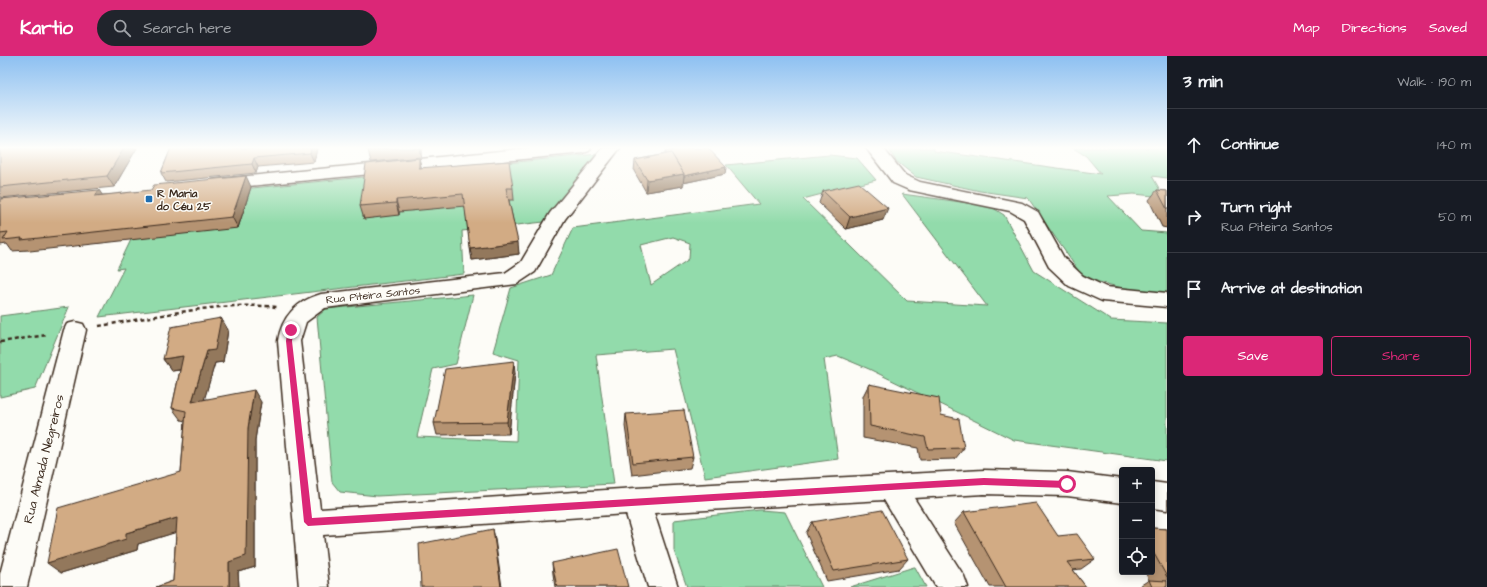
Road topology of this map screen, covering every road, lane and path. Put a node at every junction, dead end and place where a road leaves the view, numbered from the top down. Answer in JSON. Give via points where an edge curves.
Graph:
{"nodes":[{"id":1,"x":335,"y":173,"type":"edge"},
{"id":2,"x":595,"y":173,"type":"edge"},
{"id":3,"x":894,"y":173,"type":"edge"},
{"id":4,"x":202,"y":186,"type":"edge"},
{"id":5,"x":1167,"y":300,"type":"edge"},
{"id":6,"x":257,"y":305,"type":"dead end"},
{"id":7,"x":76,"y":330,"type":"junction"},
{"id":8,"x":0,"y":342,"type":"edge"},
{"id":9,"x":891,"y":486,"type":"junction"},
{"id":10,"x":1119,"y":491,"type":"edge"},
{"id":11,"x":1155,"y":495,"type":"edge"},
{"id":12,"x":1167,"y":497,"type":"edge"},
{"id":13,"x":636,"y":501,"type":"junction"},
{"id":14,"x":308,"y":522,"type":"junction"},
{"id":15,"x":12,"y":587,"type":"edge"},
{"id":16,"x":314,"y":587,"type":"edge"},
{"id":17,"x":663,"y":587,"type":"edge"},
{"id":18,"x":953,"y":587,"type":"edge"}],
"edges":[{"from":1,"to":4,"type":"street"},
{"from":2,"to":14,"type":"street","name":"Rua Piteira Santos","via":[[562,210],[528,267],[510,279],[321,301],[303,310],[291,330],[289,341]]},
{"from":3,"to":5,"type":"street","via":[[899,179],[915,186],[1016,207],[1031,216],[1056,262],[1076,281],[1102,294]]},
{"from":6,"to":7,"type":"path","via":[[205,309]]},
{"from":7,"to":8,"type":"path"},
{"from":7,"to":15,"type":"street","name":"Rua Almada Negreiros"},
{"from":9,"to":10,"type":"street","via":[[984,482],[1067,484]]},
{"from":9,"to":13,"type":"street"},
{"from":9,"to":18,"type":"street"},
{"from":11,"to":12,"type":"street"},
{"from":13,"to":14,"type":"street"},
{"from":13,"to":17,"type":"street"},
{"from":14,"to":16,"type":"street","name":"Rua Piteira Santos"}]}
